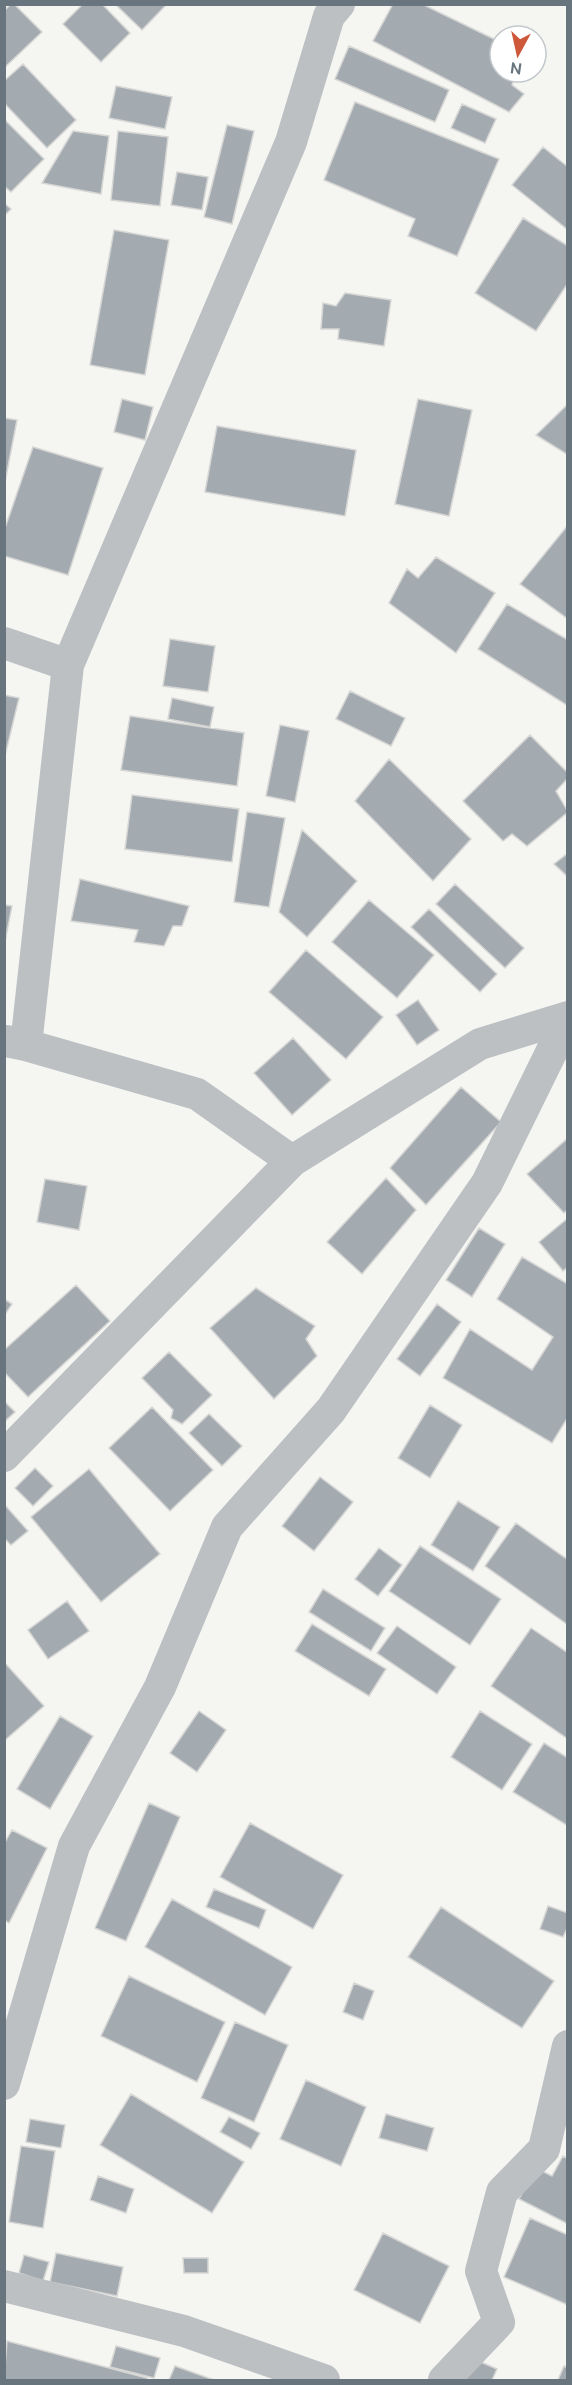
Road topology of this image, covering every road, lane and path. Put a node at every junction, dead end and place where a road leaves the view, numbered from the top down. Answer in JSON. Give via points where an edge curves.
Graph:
{"nodes":[{"id":1,"x":339,"y":4,"type":"edge"},
{"id":2,"x":4,"y":643,"type":"edge"},
{"id":3,"x":68,"y":665,"type":"junction"},
{"id":4,"x":567,"y":1018,"type":"edge"},
{"id":5,"x":15,"y":1043,"type":"edge"},
{"id":6,"x":292,"y":1161,"type":"junction"},
{"id":7,"x":4,"y":1456,"type":"edge"},
{"id":8,"x":16,"y":2009,"type":"edge"},
{"id":9,"x":567,"y":2046,"type":"edge"},
{"id":10,"x":4,"y":2084,"type":"edge"},
{"id":11,"x":4,"y":2286,"type":"edge"},
{"id":12,"x":324,"y":2380,"type":"edge"},
{"id":13,"x":444,"y":2380,"type":"edge"}],
"edges":[{"from":1,"to":3,"type":"street","via":[[329,16],[291,142]]},
{"from":2,"to":3,"type":"street"},
{"from":3,"to":5,"type":"street"},
{"from":4,"to":6,"type":"street","via":[[480,1044]]},
{"from":4,"to":8,"type":"street","via":[[487,1183],[331,1410],[227,1527],[160,1687],[74,1846]]},
{"from":5,"to":6,"type":"street","via":[[197,1094]]},
{"from":6,"to":7,"type":"street"},
{"from":8,"to":10,"type":"street"},
{"from":9,"to":13,"type":"street","via":[[543,2149],[502,2192],[481,2271],[499,2322]]},
{"from":11,"to":12,"type":"street","via":[[184,2331]]}]}
